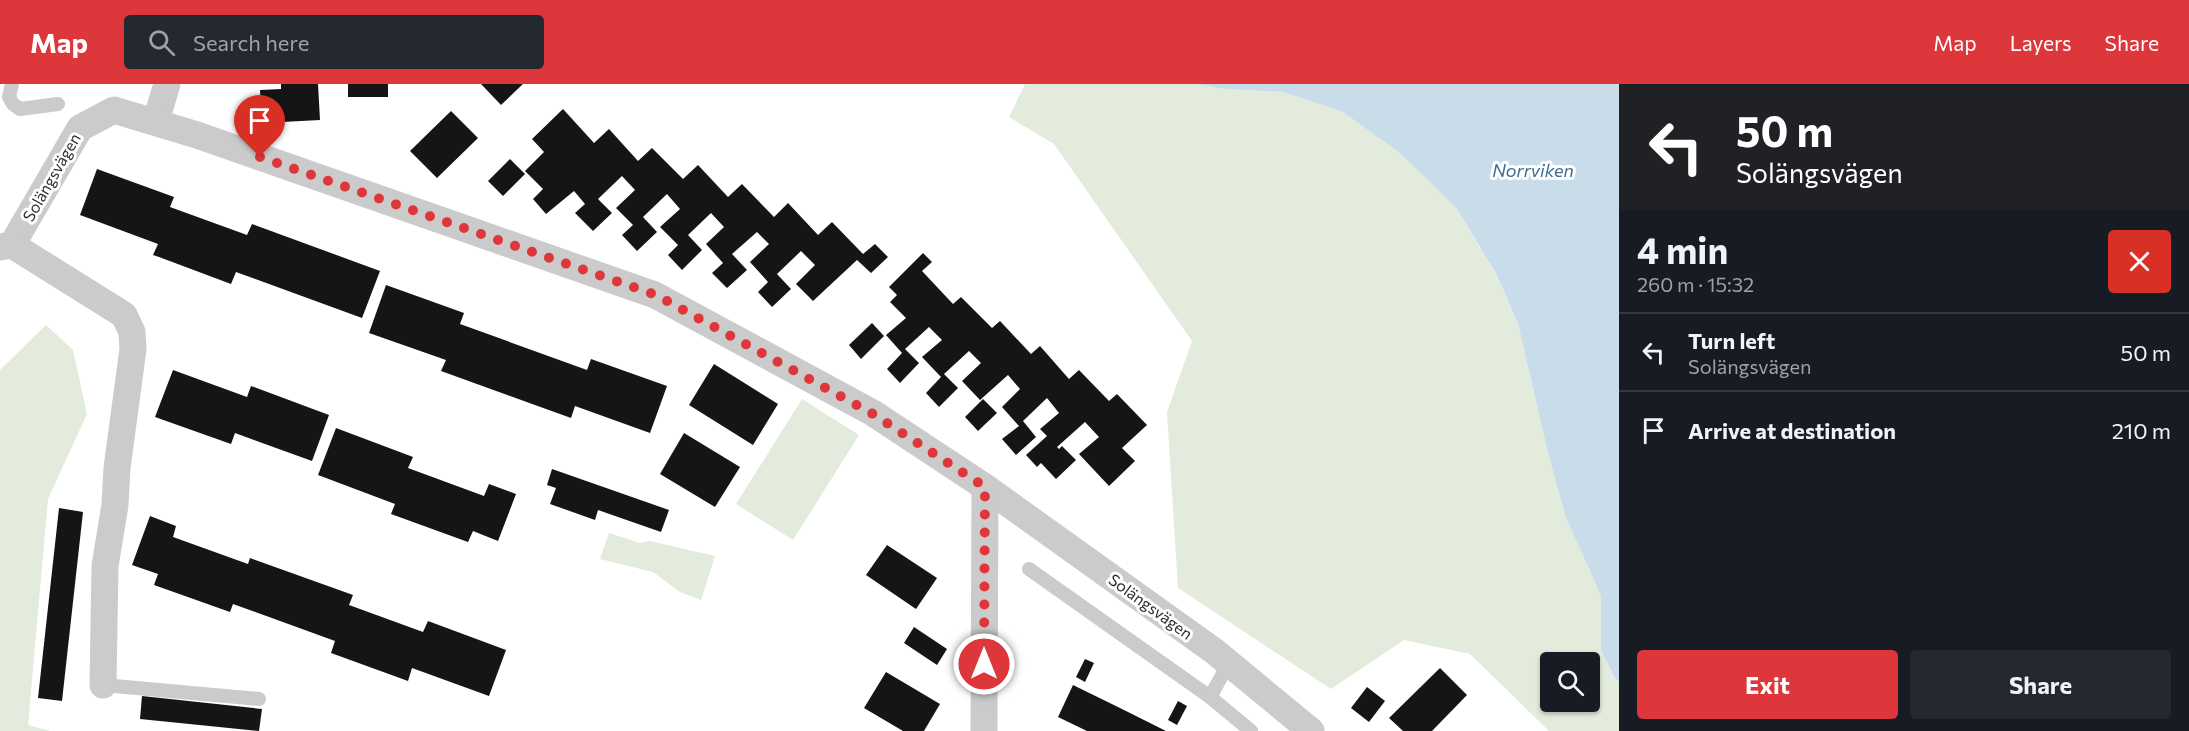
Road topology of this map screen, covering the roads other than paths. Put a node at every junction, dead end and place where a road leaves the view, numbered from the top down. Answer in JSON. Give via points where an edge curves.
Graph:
{"nodes":[{"id":1,"x":12,"y":84,"type":"edge"},
{"id":2,"x":167,"y":84,"type":"edge"},
{"id":3,"x":58,"y":104,"type":"dead end"},
{"id":4,"x":156,"y":121,"type":"junction"},
{"id":5,"x":6,"y":246,"type":"edge"},
{"id":6,"x":985,"y":487,"type":"junction"},
{"id":7,"x":1029,"y":569,"type":"dead end"},
{"id":8,"x":1229,"y":663,"type":"junction"},
{"id":9,"x":103,"y":685,"type":"joint"},
{"id":10,"x":1210,"y":697,"type":"junction"},
{"id":11,"x":260,"y":699,"type":"dead end"},
{"id":12,"x":984,"y":731,"type":"edge"},
{"id":13,"x":1251,"y":731,"type":"edge"},
{"id":14,"x":1311,"y":731,"type":"edge"}],
"edges":[{"from":1,"to":3,"type":"lane","via":[[9,97],[20,109]]},
{"from":2,"to":4,"type":"street"},
{"from":4,"to":5,"type":"street","name":"Solängsvägen","via":[[114,110],[80,128]]},
{"from":4,"to":6,"type":"street","name":"Solängsvägen","via":[[656,295],[873,414]]},
{"from":5,"to":9,"type":"street","name":"Solängsvägen","via":[[124,315],[132,332],[105,566]]},
{"from":6,"to":8,"type":"street","name":"Solängsvägen"},
{"from":6,"to":12,"type":"street"},
{"from":7,"to":10,"type":"lane"},
{"from":8,"to":10,"type":"lane"},
{"from":8,"to":14,"type":"street","name":"Solängsvägen"},
{"from":9,"to":11,"type":"lane"},
{"from":10,"to":13,"type":"lane"}]}
